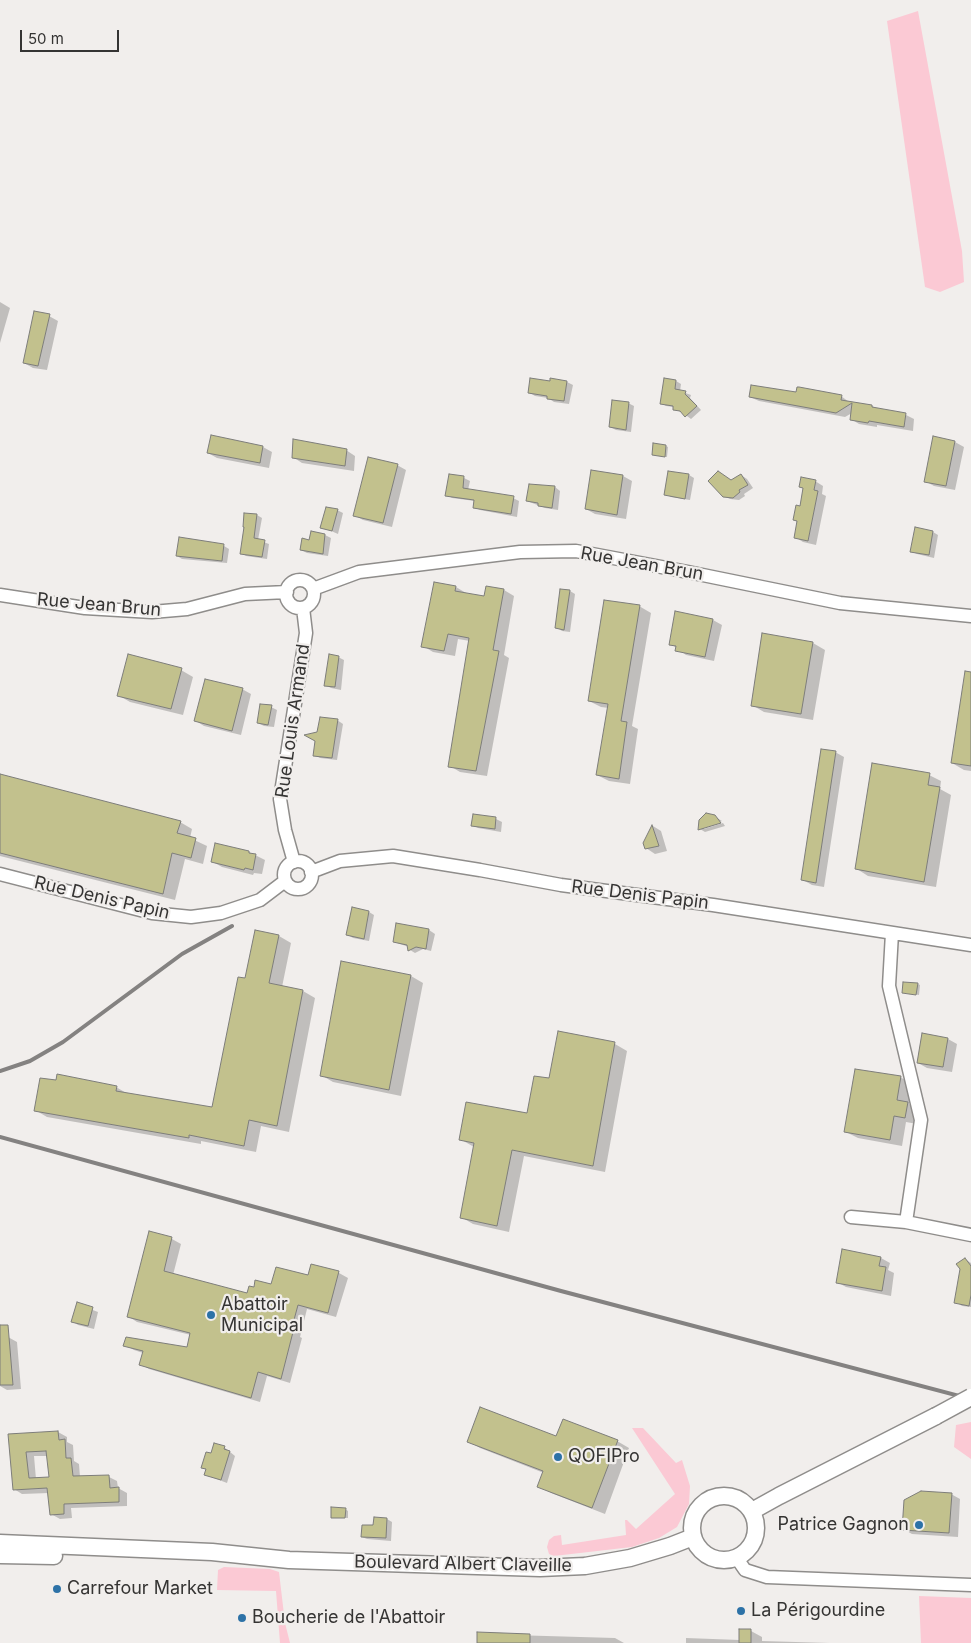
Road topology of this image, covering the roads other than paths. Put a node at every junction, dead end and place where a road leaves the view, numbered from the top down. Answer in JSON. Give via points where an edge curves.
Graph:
{"nodes":[{"id":1,"x":313,"y":589,"type":"junction"},
{"id":2,"x":286,"y":592,"type":"junction"},
{"id":3,"x":0,"y":595,"type":"edge"},
{"id":4,"x":304,"y":608,"type":"junction"},
{"id":5,"x":971,"y":616,"type":"edge"},
{"id":6,"x":294,"y":862,"type":"junction"},
{"id":7,"x":311,"y":872,"type":"junction"},
{"id":8,"x":0,"y":874,"type":"edge"},
{"id":9,"x":285,"y":881,"type":"junction"},
{"id":10,"x":892,"y":933,"type":"junction"},
{"id":11,"x":971,"y":945,"type":"edge"},
{"id":12,"x":851,"y":1217,"type":"dead end"},
{"id":13,"x":906,"y":1222,"type":"junction"},
{"id":14,"x":971,"y":1235,"type":"edge"},
{"id":15,"x":971,"y":1397,"type":"edge"},
{"id":16,"x":752,"y":1511,"type":"junction"},
{"id":17,"x":693,"y":1537,"type":"junction"},
{"id":18,"x":0,"y":1543,"type":"edge"},
{"id":19,"x":0,"y":1555,"type":"edge"},
{"id":20,"x":736,"y":1557,"type":"junction"},
{"id":21,"x":289,"y":1560,"type":"junction"},
{"id":22,"x":971,"y":1585,"type":"edge"}],
"edges":[{"from":1,"to":2,"type":"street","via":[[308,583],[299,581],[291,584]]},
{"from":1,"to":4,"type":"street","via":[[313,599]]},
{"from":1,"to":5,"type":"street","name":"Rue Jean Brun","via":[[359,572],[520,552],[576,551],[840,603]]},
{"from":2,"to":3,"type":"street","name":"Rue Jean Brun","via":[[245,594],[187,609],[152,612],[86,608]]},
{"from":2,"to":4,"type":"street","via":[[291,605]]},
{"from":4,"to":6,"type":"street","name":"Rue Louis Armand","via":[[306,633],[280,800]]},
{"from":6,"to":7,"type":"street","via":[[304,863]]},
{"from":6,"to":9,"type":"street","via":[[285,870]]},
{"from":7,"to":9,"type":"street","via":[[309,883],[302,889],[293,888]]},
{"from":7,"to":10,"type":"street","name":"Rue Denis Papin","via":[[340,861],[392,856],[561,885],[713,904]]},
{"from":8,"to":9,"type":"street","name":"Rue Denis Papin","via":[[152,913],[191,917],[221,913],[260,900]]},
{"from":10,"to":11,"type":"street","name":"Rue Denis Papin"},
{"from":10,"to":13,"type":"street","via":[[889,986],[921,1120]]},
{"from":12,"to":13,"type":"street"},
{"from":13,"to":14,"type":"street"},
{"from":15,"to":16,"type":"main road","bridge":true},
{"from":16,"to":17,"type":"main road","via":[[736,1498],[711,1498],[693,1516]]},
{"from":16,"to":20,"type":"main road","via":[[754,1538],[746,1551]]},
{"from":17,"to":20,"type":"main road","via":[[705,1554],[721,1559]]},
{"from":17,"to":21,"type":"main road","name":"Boulevard Albert Claveille","via":[[630,1558],[585,1566],[540,1568]]},
{"from":18,"to":21,"type":"main road","name":"Boulevard Albert Claveille","via":[[212,1552]]},
{"from":19,"to":21,"type":"main road","name":"Boulevard Albert Claveille"},
{"from":20,"to":22,"type":"street","via":[[745,1570],[767,1578]]}]}
